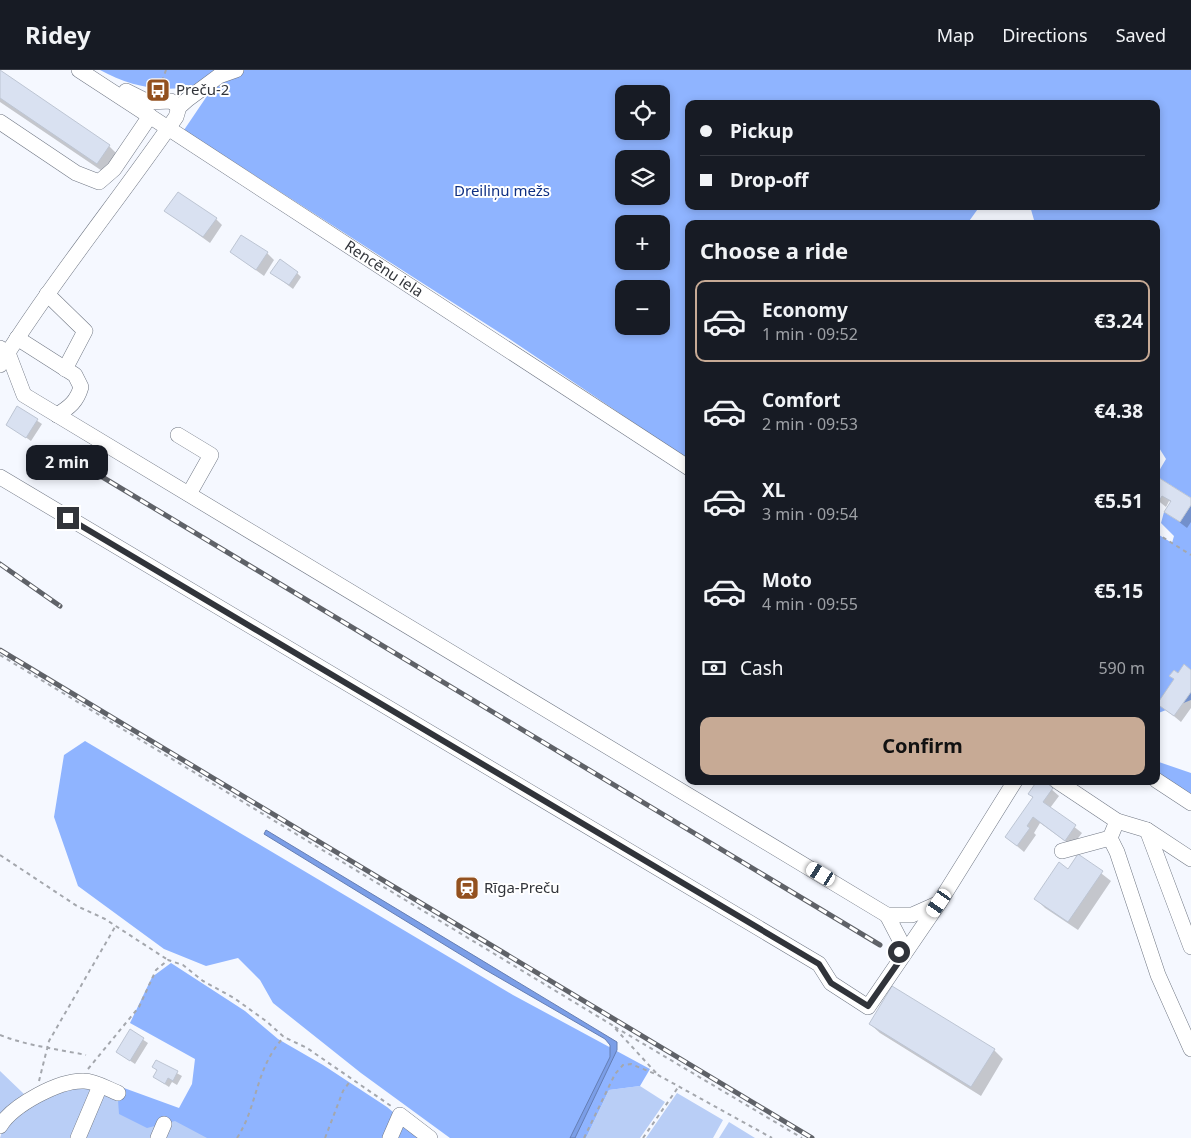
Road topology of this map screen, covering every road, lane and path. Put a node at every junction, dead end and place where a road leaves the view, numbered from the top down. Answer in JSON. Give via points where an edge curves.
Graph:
{"nodes":[{"id":1,"x":79,"y":70,"type":"edge"},
{"id":2,"x":166,"y":70,"type":"edge"},
{"id":3,"x":236,"y":70,"type":"edge"},
{"id":4,"x":103,"y":85,"type":"junction"},
{"id":5,"x":172,"y":105,"type":"junction"},
{"id":6,"x":150,"y":116,"type":"junction"},
{"id":7,"x":0,"y":122,"type":"edge"},
{"id":8,"x":168,"y":128,"type":"junction"},
{"id":9,"x":47,"y":294,"type":"junction"},
{"id":10,"x":17,"y":338,"type":"junction"},
{"id":11,"x":3,"y":355,"type":"edge"},
{"id":12,"x":65,"y":368,"type":"junction"},
{"id":13,"x":57,"y":415,"type":"junction"},
{"id":14,"x":178,"y":435,"type":"dead end"},
{"id":15,"x":685,"y":465,"type":"edge"},
{"id":16,"x":0,"y":477,"type":"edge"},
{"id":17,"x":189,"y":494,"type":"junction"},
{"id":18,"x":1160,"y":536,"type":"edge"},
{"id":19,"x":1191,"y":555,"type":"edge"},
{"id":20,"x":0,"y":655,"type":"edge"},
{"id":21,"x":1160,"y":783,"type":"edge"},
{"id":22,"x":1013,"y":785,"type":"edge"},
{"id":23,"x":1063,"y":785,"type":"edge"},
{"id":24,"x":1191,"y":803,"type":"edge"},
{"id":25,"x":1117,"y":821,"type":"junction"},
{"id":26,"x":1147,"y":830,"type":"junction"},
{"id":27,"x":1110,"y":838,"type":"junction"},
{"id":28,"x":1062,"y":851,"type":"dead end"},
{"id":29,"x":0,"y":856,"type":"edge"},
{"id":30,"x":1191,"y":859,"type":"edge"},
{"id":31,"x":939,"y":903,"type":"junction"},
{"id":32,"x":886,"y":914,"type":"junction"},
{"id":33,"x":115,"y":926,"type":"junction"},
{"id":34,"x":1191,"y":947,"type":"edge"},
{"id":35,"x":168,"y":960,"type":"junction"},
{"id":36,"x":898,"y":963,"type":"junction"},
{"id":37,"x":612,"y":1025,"type":"junction"},
{"id":38,"x":0,"y":1035,"type":"edge"},
{"id":39,"x":284,"y":1037,"type":"junction"},
{"id":40,"x":47,"y":1047,"type":"junction"},
{"id":41,"x":1191,"y":1049,"type":"edge"},
{"id":42,"x":86,"y":1055,"type":"dead end"},
{"id":43,"x":658,"y":1075,"type":"junction"},
{"id":44,"x":351,"y":1080,"type":"junction"},
{"id":45,"x":85,"y":1081,"type":"junction"},
{"id":46,"x":100,"y":1086,"type":"junction"},
{"id":47,"x":679,"y":1086,"type":"junction"},
{"id":48,"x":118,"y":1093,"type":"dead end"},
{"id":49,"x":34,"y":1097,"type":"junction"},
{"id":50,"x":400,"y":1115,"type":"junction"},
{"id":51,"x":0,"y":1126,"type":"edge"},
{"id":52,"x":78,"y":1138,"type":"edge"},
{"id":53,"x":237,"y":1138,"type":"edge"},
{"id":54,"x":325,"y":1138,"type":"edge"},
{"id":55,"x":390,"y":1138,"type":"edge"},
{"id":56,"x":430,"y":1138,"type":"edge"},
{"id":57,"x":584,"y":1138,"type":"edge"},
{"id":58,"x":643,"y":1138,"type":"edge"},
{"id":59,"x":772,"y":1138,"type":"edge"},
{"id":60,"x":802,"y":1138,"type":"edge"}],
"edges":[{"from":1,"to":4,"type":"street","name":"Rencēnu iela"},
{"from":2,"to":5,"type":"path","via":[[162,81]]},
{"from":3,"to":5,"type":"street","via":[[219,76]]},
{"from":4,"to":5,"type":"street","via":[[122,89],[148,102]]},
{"from":4,"to":6,"type":"street","name":"Rencēnu iela"},
{"from":5,"to":8,"type":"street","via":[[178,112]]},
{"from":6,"to":7,"type":"street","via":[[114,169],[99,182],[76,173]]},
{"from":6,"to":8,"type":"street","name":"Rencēnu iela"},
{"from":8,"to":9,"type":"street"},
{"from":8,"to":15,"type":"street","name":"Rencēnu iela"},
{"from":9,"to":10,"type":"street"},
{"from":9,"to":12,"type":"street","via":[[86,332]]},
{"from":10,"to":11,"type":"street"},
{"from":10,"to":12,"type":"street"},
{"from":11,"to":13,"type":"street","via":[[24,395]]},
{"from":12,"to":13,"type":"street","via":[[75,375],[81,386],[70,407]]},
{"from":13,"to":17,"type":"street"},
{"from":14,"to":17,"type":"street","via":[[211,455]]},
{"from":16,"to":36,"type":"street","via":[[819,964],[831,983],[868,1006]]},
{"from":17,"to":32,"type":"street"},
{"from":18,"to":19,"type":"path"},
{"from":20,"to":37,"type":"path"},
{"from":21,"to":24,"type":"street"},
{"from":22,"to":31,"type":"street"},
{"from":23,"to":25,"type":"street"},
{"from":25,"to":26,"type":"street"},
{"from":25,"to":27,"type":"street"},
{"from":26,"to":30,"type":"street"},
{"from":26,"to":34,"type":"street"},
{"from":27,"to":28,"type":"street"},
{"from":27,"to":41,"type":"street","via":[[1158,975]]},
{"from":29,"to":33,"type":"path","via":[[77,906]]},
{"from":31,"to":32,"type":"street","via":[[912,915]]},
{"from":31,"to":36,"type":"street"},
{"from":32,"to":36,"type":"street","via":[[900,940]]},
{"from":33,"to":35,"type":"path"},
{"from":33,"to":40,"type":"path"},
{"from":35,"to":39,"type":"path","via":[[182,965],[234,998]]},
{"from":35,"to":45,"type":"path","via":[[156,970],[139,1007],[88,1068]]},
{"from":37,"to":43,"type":"path"},
{"from":37,"to":60,"type":"path"},
{"from":38,"to":40,"type":"path","via":[[33,1047]]},
{"from":39,"to":44,"type":"path","via":[[308,1048]]},
{"from":39,"to":53,"type":"path","via":[[273,1048],[260,1076],[247,1120]]},
{"from":40,"to":42,"type":"path"},
{"from":40,"to":49,"type":"path"},
{"from":43,"to":47,"type":"path"},
{"from":43,"to":57,"type":"path","via":[[631,1064],[623,1065],[615,1074]]},
{"from":44,"to":50,"type":"path","via":[[383,1099]]},
{"from":44,"to":54,"type":"path","via":[[343,1091]]},
{"from":45,"to":46,"type":"street"},
{"from":45,"to":49,"type":"street","via":[[50,1089]]},
{"from":46,"to":48,"type":"street"},
{"from":46,"to":52,"type":"street"},
{"from":47,"to":58,"type":"path"},
{"from":47,"to":59,"type":"path"},
{"from":49,"to":51,"type":"street"},
{"from":50,"to":55,"type":"street"},
{"from":50,"to":56,"type":"street"}]}
